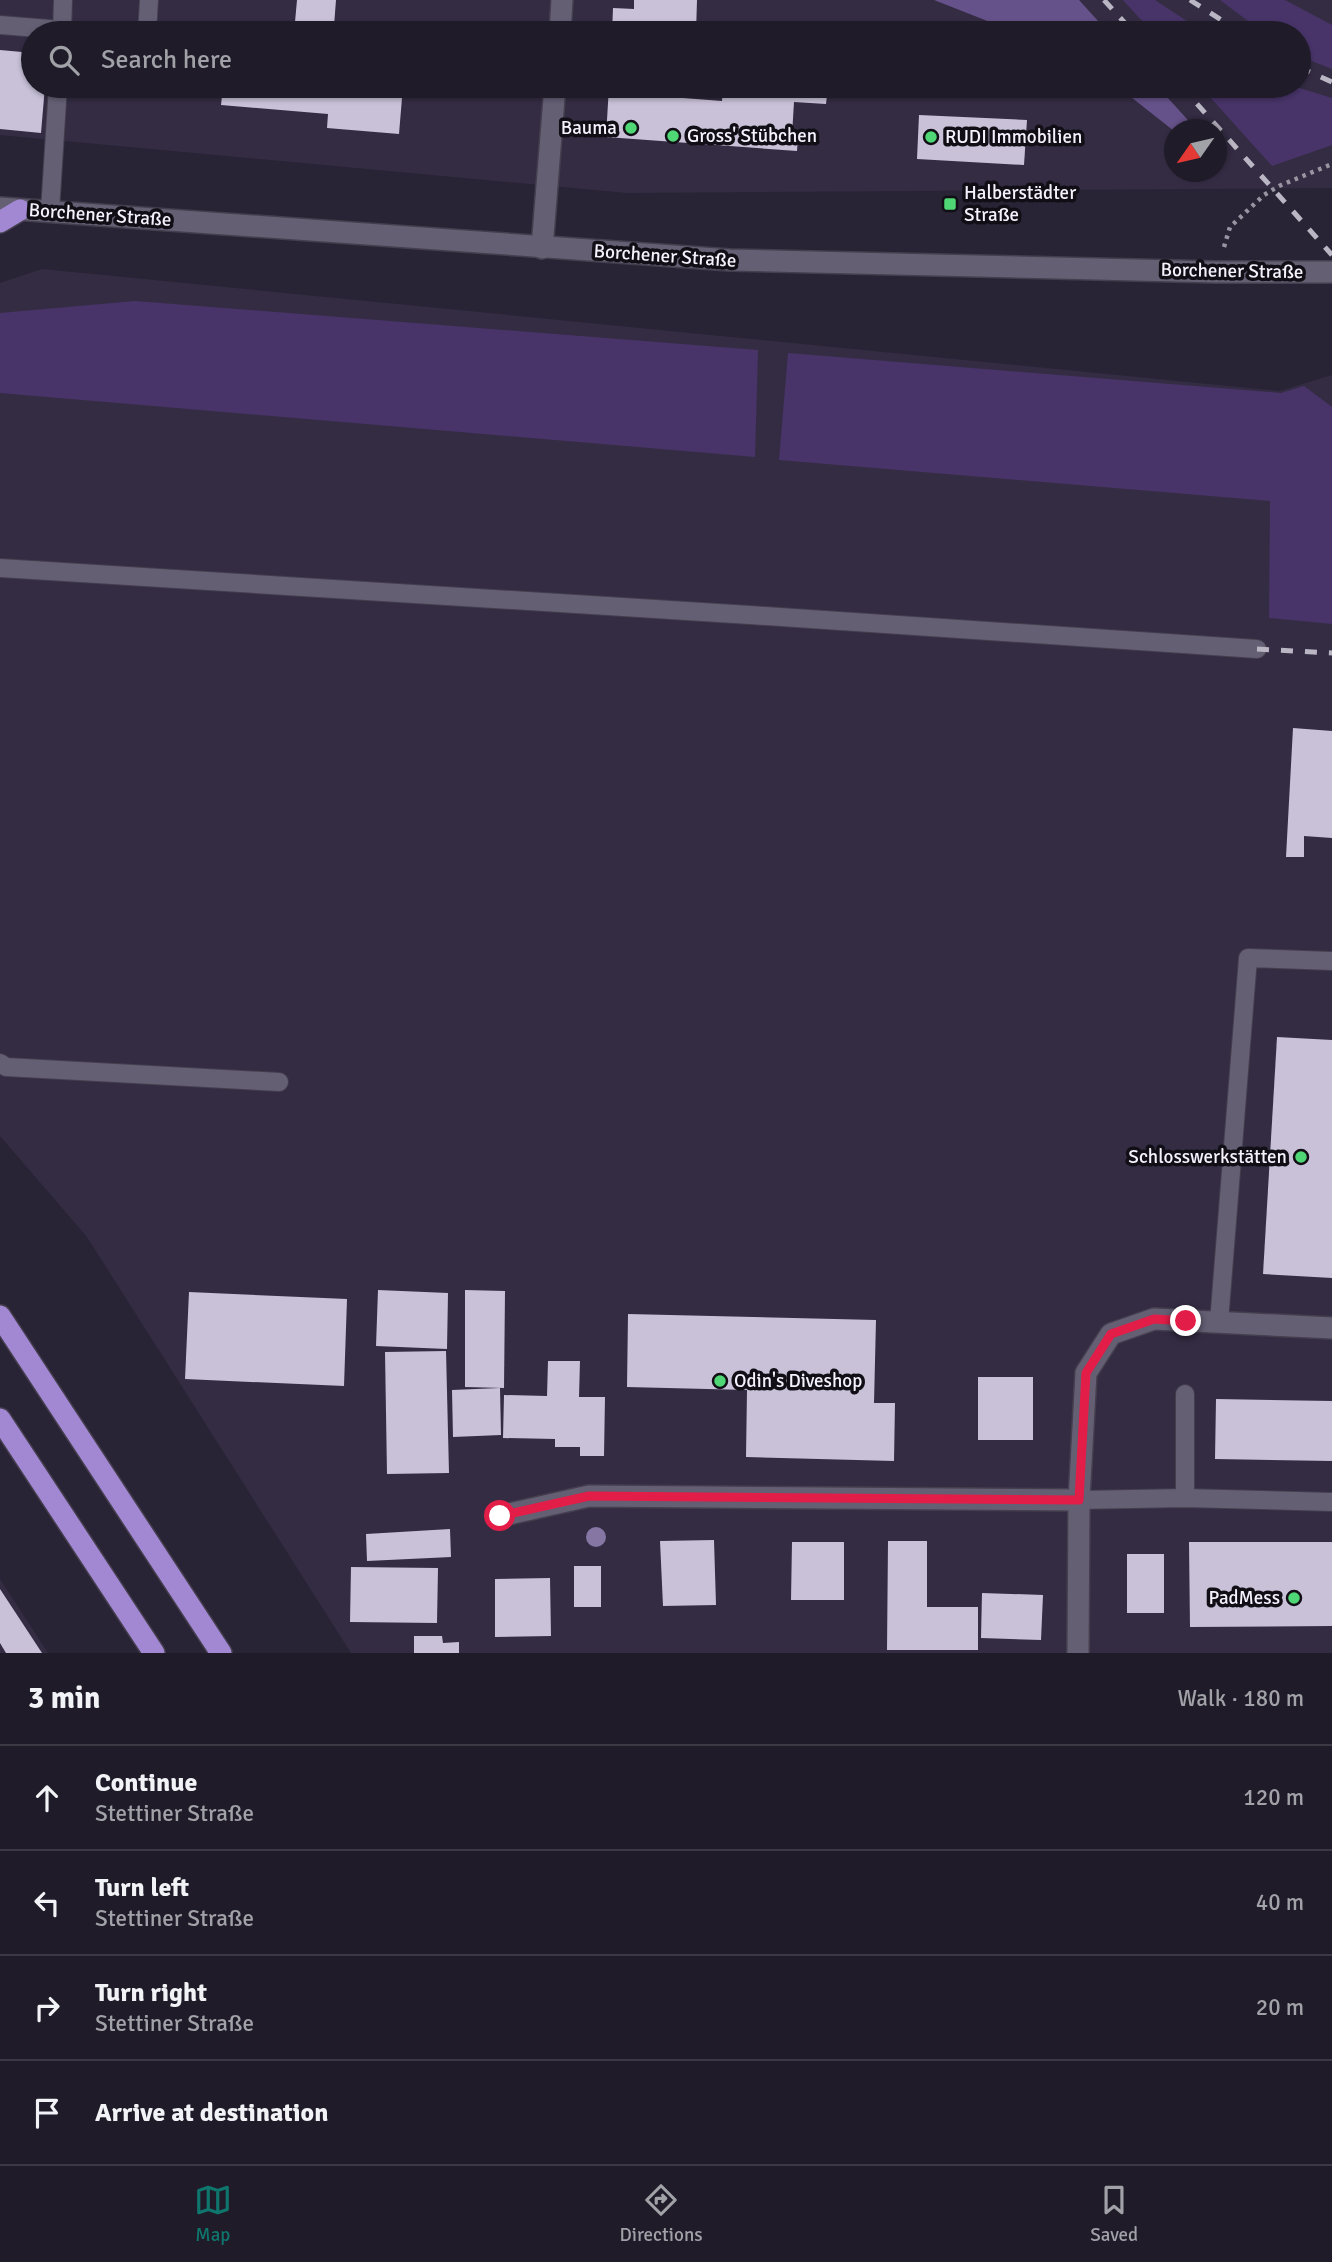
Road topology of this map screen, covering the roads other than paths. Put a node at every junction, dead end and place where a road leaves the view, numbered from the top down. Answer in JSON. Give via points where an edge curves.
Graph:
{"nodes":[{"id":1,"x":63,"y":0,"type":"edge"},
{"id":2,"x":149,"y":0,"type":"edge"},
{"id":3,"x":562,"y":0,"type":"edge"},
{"id":4,"x":62,"y":21,"type":"edge"},
{"id":5,"x":148,"y":21,"type":"edge"},
{"id":6,"x":561,"y":21,"type":"edge"},
{"id":7,"x":0,"y":25,"type":"edge"},
{"id":8,"x":21,"y":27,"type":"edge"},
{"id":9,"x":57,"y":98,"type":"edge"},
{"id":10,"x":554,"y":98,"type":"edge"},
{"id":11,"x":10,"y":209,"type":"edge"},
{"id":12,"x":50,"y":211,"type":"junction"},
{"id":13,"x":0,"y":222,"type":"edge"},
{"id":14,"x":542,"y":248,"type":"junction"},
{"id":15,"x":1332,"y":272,"type":"edge"},
{"id":16,"x":0,"y":568,"type":"edge"},
{"id":17,"x":1257,"y":649,"type":"dead end"},
{"id":18,"x":1332,"y":961,"type":"edge"},
{"id":19,"x":0,"y":1063,"type":"edge"},
{"id":20,"x":279,"y":1082,"type":"dead end"},
{"id":21,"x":0,"y":1316,"type":"edge"},
{"id":22,"x":1219,"y":1322,"type":"junction"},
{"id":23,"x":1332,"y":1328,"type":"edge"},
{"id":24,"x":1185,"y":1394,"type":"dead end"},
{"id":25,"x":0,"y":1419,"type":"edge"},
{"id":26,"x":1185,"y":1498,"type":"junction"},
{"id":27,"x":1079,"y":1500,"type":"junction"},
{"id":28,"x":1332,"y":1502,"type":"edge"},
{"id":29,"x":500,"y":1516,"type":"dead end"},
{"id":30,"x":154,"y":1653,"type":"edge"},
{"id":31,"x":221,"y":1653,"type":"edge"},
{"id":32,"x":1078,"y":1653,"type":"edge"}],
"edges":[{"from":1,"to":4,"type":"lane"},
{"from":2,"to":5,"type":"lane"},
{"from":3,"to":6,"type":"street"},
{"from":7,"to":8,"type":"lane"},
{"from":9,"to":12,"type":"lane"},
{"from":10,"to":14,"type":"street"},
{"from":11,"to":12,"type":"street","name":"Borchener Straße"},
{"from":11,"to":13,"type":"highway"},
{"from":12,"to":14,"type":"street","name":"Borchener Straße"},
{"from":14,"to":15,"type":"street","name":"Borchener Straße","via":[[730,260]]},
{"from":16,"to":17,"type":"lane"},
{"from":18,"to":22,"type":"lane","via":[[1248,958]]},
{"from":19,"to":20,"type":"lane","via":[[6,1068]]},
{"from":21,"to":31,"type":"highway"},
{"from":22,"to":23,"type":"street"},
{"from":22,"to":27,"type":"street","via":[[1154,1319],[1111,1334],[1086,1373]]},
{"from":24,"to":26,"type":"lane"},
{"from":25,"to":30,"type":"highway"},
{"from":26,"to":27,"type":"lane"},
{"from":26,"to":28,"type":"lane"},
{"from":27,"to":29,"type":"street","via":[[589,1496]]},
{"from":27,"to":32,"type":"street"}]}
